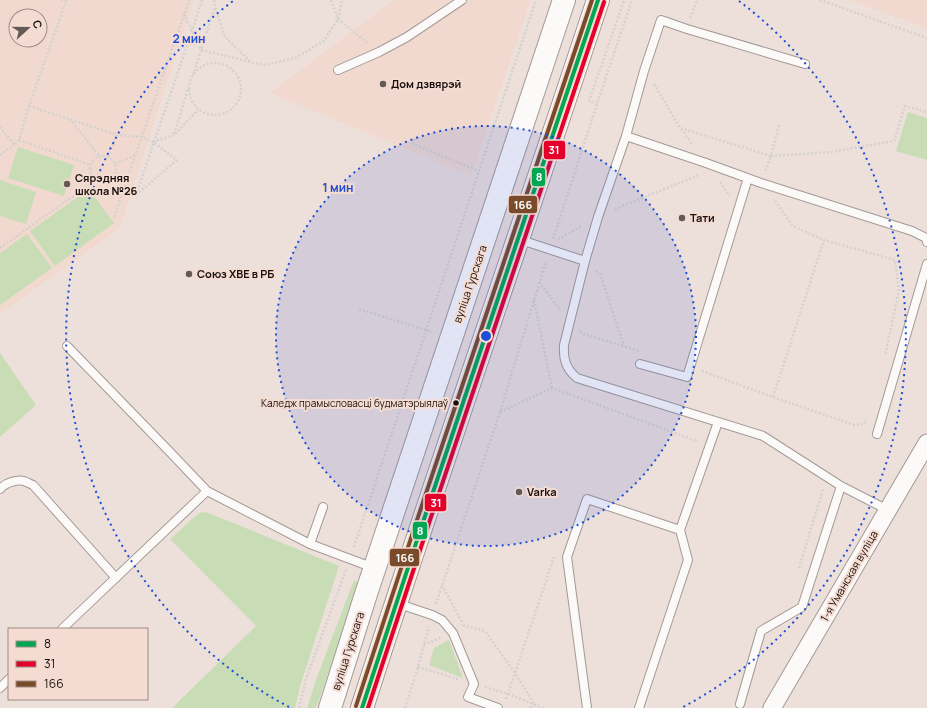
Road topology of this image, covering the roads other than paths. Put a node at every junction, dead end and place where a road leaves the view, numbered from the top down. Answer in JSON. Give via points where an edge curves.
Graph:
{"nodes":[{"id":1,"x":462,"y":0,"type":"edge"},
{"id":2,"x":564,"y":0,"type":"edge"},
{"id":3,"x":598,"y":0,"type":"edge"},
{"id":4,"x":805,"y":64,"type":"dead end"},
{"id":5,"x":338,"y":70,"type":"dead end"},
{"id":6,"x":626,"y":136,"type":"junction"},
{"id":7,"x":748,"y":178,"type":"junction"},
{"id":8,"x":496,"y":205,"type":"junction"},
{"id":9,"x":517,"y":239,"type":"junction"},
{"id":10,"x":927,"y":242,"type":"edge"},
{"id":11,"x":585,"y":262,"type":"junction"},
{"id":12,"x":927,"y":264,"type":"edge"},
{"id":13,"x":67,"y":346,"type":"dead end"},
{"id":14,"x":640,"y":364,"type":"dead end"},
{"id":15,"x":718,"y":422,"type":"junction"},
{"id":16,"x":877,"y":434,"type":"dead end"},
{"id":17,"x":927,"y":443,"type":"edge"},
{"id":18,"x":841,"y":486,"type":"junction"},
{"id":19,"x":0,"y":489,"type":"edge"},
{"id":20,"x":206,"y":491,"type":"junction"},
{"id":21,"x":323,"y":507,"type":"dead end"},
{"id":22,"x":888,"y":510,"type":"junction"},
{"id":23,"x":680,"y":530,"type":"junction"},
{"id":24,"x":310,"y":544,"type":"junction"},
{"id":25,"x":375,"y":568,"type":"junction"},
{"id":26,"x":116,"y":578,"type":"junction"},
{"id":27,"x":404,"y":578,"type":"junction"},
{"id":28,"x":366,"y":594,"type":"junction"},
{"id":29,"x":396,"y":603,"type":"junction"},
{"id":30,"x":63,"y":628,"type":"edge"},
{"id":31,"x":8,"y":680,"type":"edge"},
{"id":32,"x":0,"y":688,"type":"edge"},
{"id":33,"x":740,"y":704,"type":"dead end"},
{"id":34,"x":330,"y":708,"type":"edge"},
{"id":35,"x":362,"y":708,"type":"edge"},
{"id":36,"x":498,"y":708,"type":"edge"},
{"id":37,"x":588,"y":708,"type":"edge"},
{"id":38,"x":640,"y":708,"type":"edge"},
{"id":39,"x":772,"y":708,"type":"edge"}],
"edges":[{"from":1,"to":5,"type":"lane","via":[[407,37]]},
{"from":2,"to":8,"type":"main road","name":"вуліца Гурскага"},
{"from":3,"to":9,"type":"main road"},
{"from":4,"to":6,"type":"lane","via":[[661,20]]},
{"from":6,"to":7,"type":"lane"},
{"from":6,"to":11,"type":"lane"},
{"from":7,"to":10,"type":"lane","via":[[912,231],[926,238]]},
{"from":7,"to":14,"type":"lane","via":[[687,377]]},
{"from":8,"to":9,"type":"main road","via":[[501,220]]},
{"from":8,"to":25,"type":"main road","name":"вуліца Гурскага"},
{"from":9,"to":11,"type":"lane"},
{"from":9,"to":27,"type":"main road"},
{"from":11,"to":15,"type":"lane","via":[[564,345],[563,354],[570,372],[577,378]]},
{"from":12,"to":16,"type":"lane"},
{"from":13,"to":20,"type":"lane"},
{"from":15,"to":18,"type":"lane","via":[[763,436]]},
{"from":15,"to":23,"type":"lane"},
{"from":17,"to":22,"type":"street","name":"1-я Уманская вуліца"},
{"from":18,"to":22,"type":"lane"},
{"from":18,"to":33,"type":"lane","via":[[802,607],[762,630]]},
{"from":19,"to":26,"type":"lane","via":[[12,482],[23,481],[33,485]]},
{"from":20,"to":24,"type":"lane"},
{"from":20,"to":26,"type":"lane"},
{"from":21,"to":24,"type":"lane"},
{"from":22,"to":39,"type":"street","name":"1-я Уманская вуліца"},
{"from":23,"to":37,"type":"lane","via":[[587,499],[567,557]]},
{"from":23,"to":38,"type":"lane","via":[[688,560]]},
{"from":24,"to":25,"type":"lane"},
{"from":25,"to":27,"type":"main road"},
{"from":25,"to":28,"type":"main road","name":"вуліца Гурскага"},
{"from":26,"to":30,"type":"lane"},
{"from":27,"to":29,"type":"main road"},
{"from":28,"to":29,"type":"main road"},
{"from":28,"to":34,"type":"main road","name":"вуліца Гурскага"},
{"from":29,"to":35,"type":"main road"},
{"from":29,"to":36,"type":"lane","via":[[442,620],[453,633],[474,684],[468,697]]},
{"from":31,"to":32,"type":"lane"}]}
